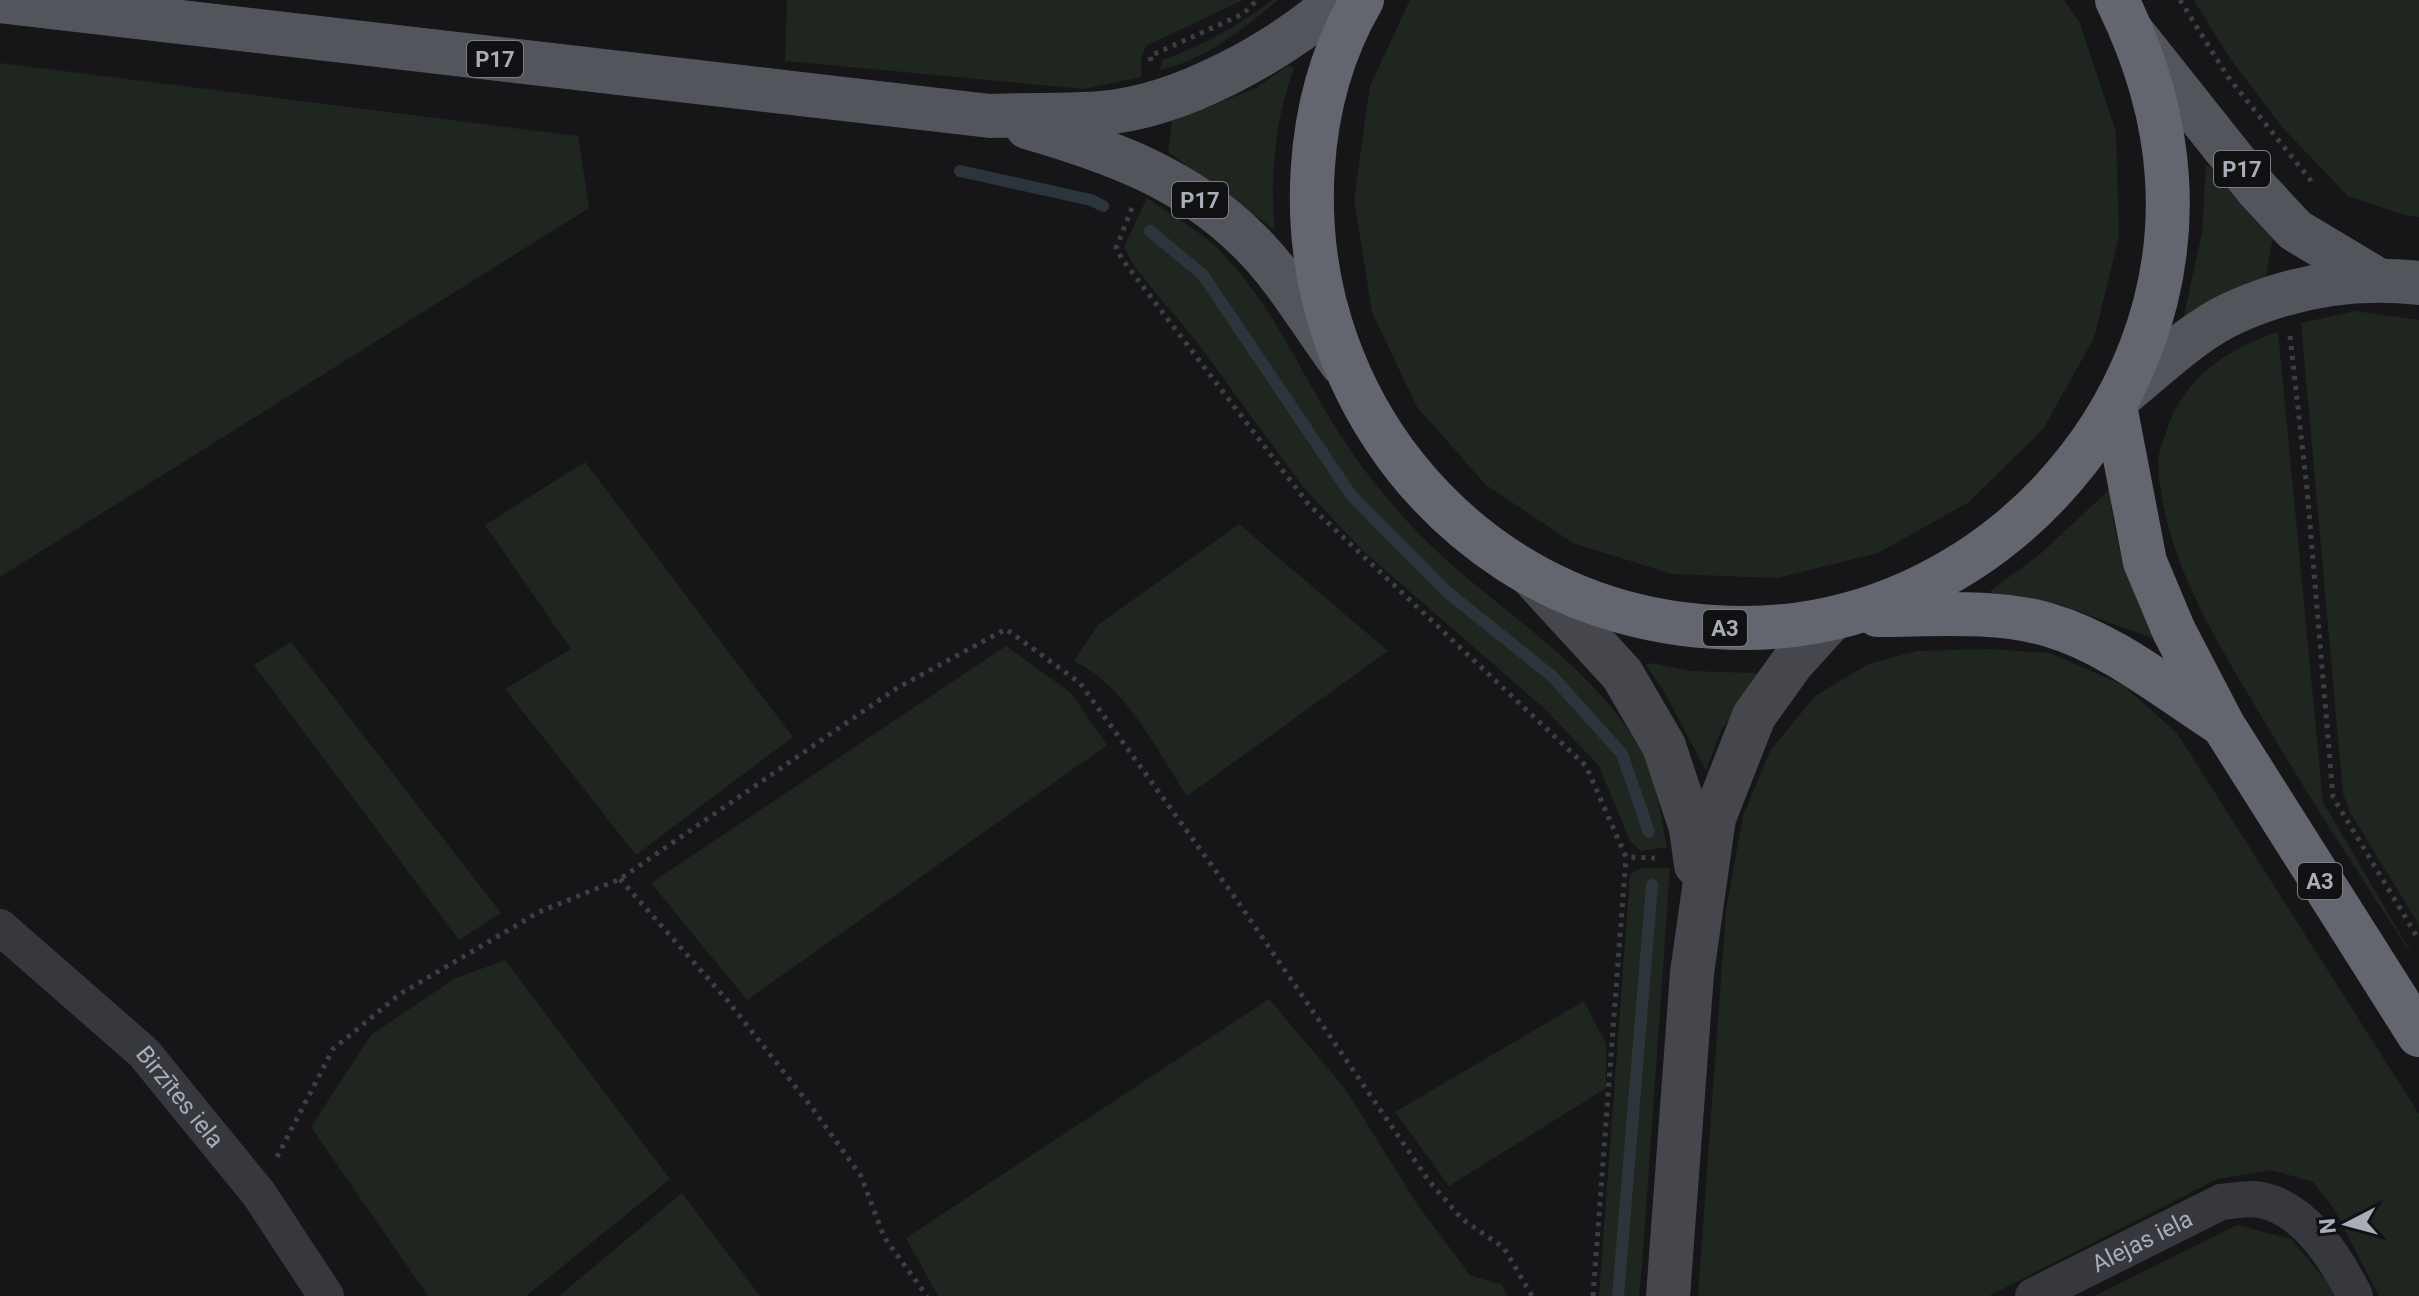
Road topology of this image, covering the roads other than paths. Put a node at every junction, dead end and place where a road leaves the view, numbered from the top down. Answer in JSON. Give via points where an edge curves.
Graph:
{"nodes":[{"id":1,"x":1338,"y":0,"type":"edge"},
{"id":2,"x":1362,"y":0,"type":"edge"},
{"id":3,"x":0,"y":1,"type":"edge"},
{"id":4,"x":2125,"y":16,"type":"edge"},
{"id":5,"x":990,"y":116,"type":"junction"},
{"id":6,"x":2375,"y":278,"type":"junction"},
{"id":7,"x":2419,"y":283,"type":"edge"},
{"id":8,"x":1347,"y":371,"type":"junction"},
{"id":9,"x":2118,"y":402,"type":"junction"},
{"id":10,"x":1531,"y":575,"type":"junction"},
{"id":11,"x":1839,"y":617,"type":"junction"},
{"id":12,"x":2223,"y":725,"type":"junction"},
{"id":13,"x":1698,"y":916,"type":"junction"},
{"id":14,"x":0,"y":927,"type":"edge"},
{"id":15,"x":2419,"y":1035,"type":"edge"},
{"id":16,"x":326,"y":1296,"type":"edge"},
{"id":17,"x":1668,"y":1296,"type":"edge"},
{"id":18,"x":2033,"y":1296,"type":"edge"},
{"id":19,"x":2355,"y":1296,"type":"edge"}],
"edges":[{"from":1,"to":5,"type":"main road","number":"P17","via":[[1276,45],[1198,87],[1155,102],[1102,113]]},
{"from":2,"to":8,"type":"highway","number":"A3","via":[[1332,68],[1317,128],[1312,190],[1314,252],[1326,313]]},
{"from":3,"to":5,"type":"main road","number":"P17"},
{"from":4,"to":6,"type":"main road","number":"P17","via":[[2257,189],[2295,230]]},
{"from":4,"to":9,"type":"highway","number":"A3","via":[[2157,104],[2167,194],[2164,254],[2148,327]]},
{"from":5,"to":8,"type":"main road","number":"P17","via":[[1132,161],[1199,200],[1249,241]]},
{"from":6,"to":7,"type":"main road","number":"P17"},
{"from":6,"to":9,"type":"main road","number":"P17","via":[[2328,284],[2232,313]]},
{"from":8,"to":10,"type":"highway","number":"A3","via":[[1372,421],[1404,467],[1484,545]]},
{"from":9,"to":11,"type":"highway","number":"A3","via":[[2076,465],[2029,516],[1974,559],[1912,593]]},
{"from":9,"to":12,"type":"highway","number":"A3","via":[[2145,562]]},
{"from":10,"to":11,"type":"highway","number":"A3","via":[[1587,601],[1709,628],[1771,628]]},
{"from":10,"to":13,"type":"main road","via":[[1622,674],[1664,746],[1691,828]]},
{"from":11,"to":12,"type":"highway","number":"A3","via":[[1977,614],[2049,625],[2117,656]]},
{"from":11,"to":13,"type":"main road","via":[[1792,663],[1754,716],[1714,818]]},
{"from":12,"to":15,"type":"highway","number":"A3"},
{"from":13,"to":17,"type":"main road"},
{"from":14,"to":16,"type":"street","name":"Birzītes iela","via":[[144,1053],[259,1194]]},
{"from":18,"to":19,"type":"street","name":"Alejas iela","via":[[2221,1202],[2254,1199],[2300,1218],[2343,1271]]}]}
